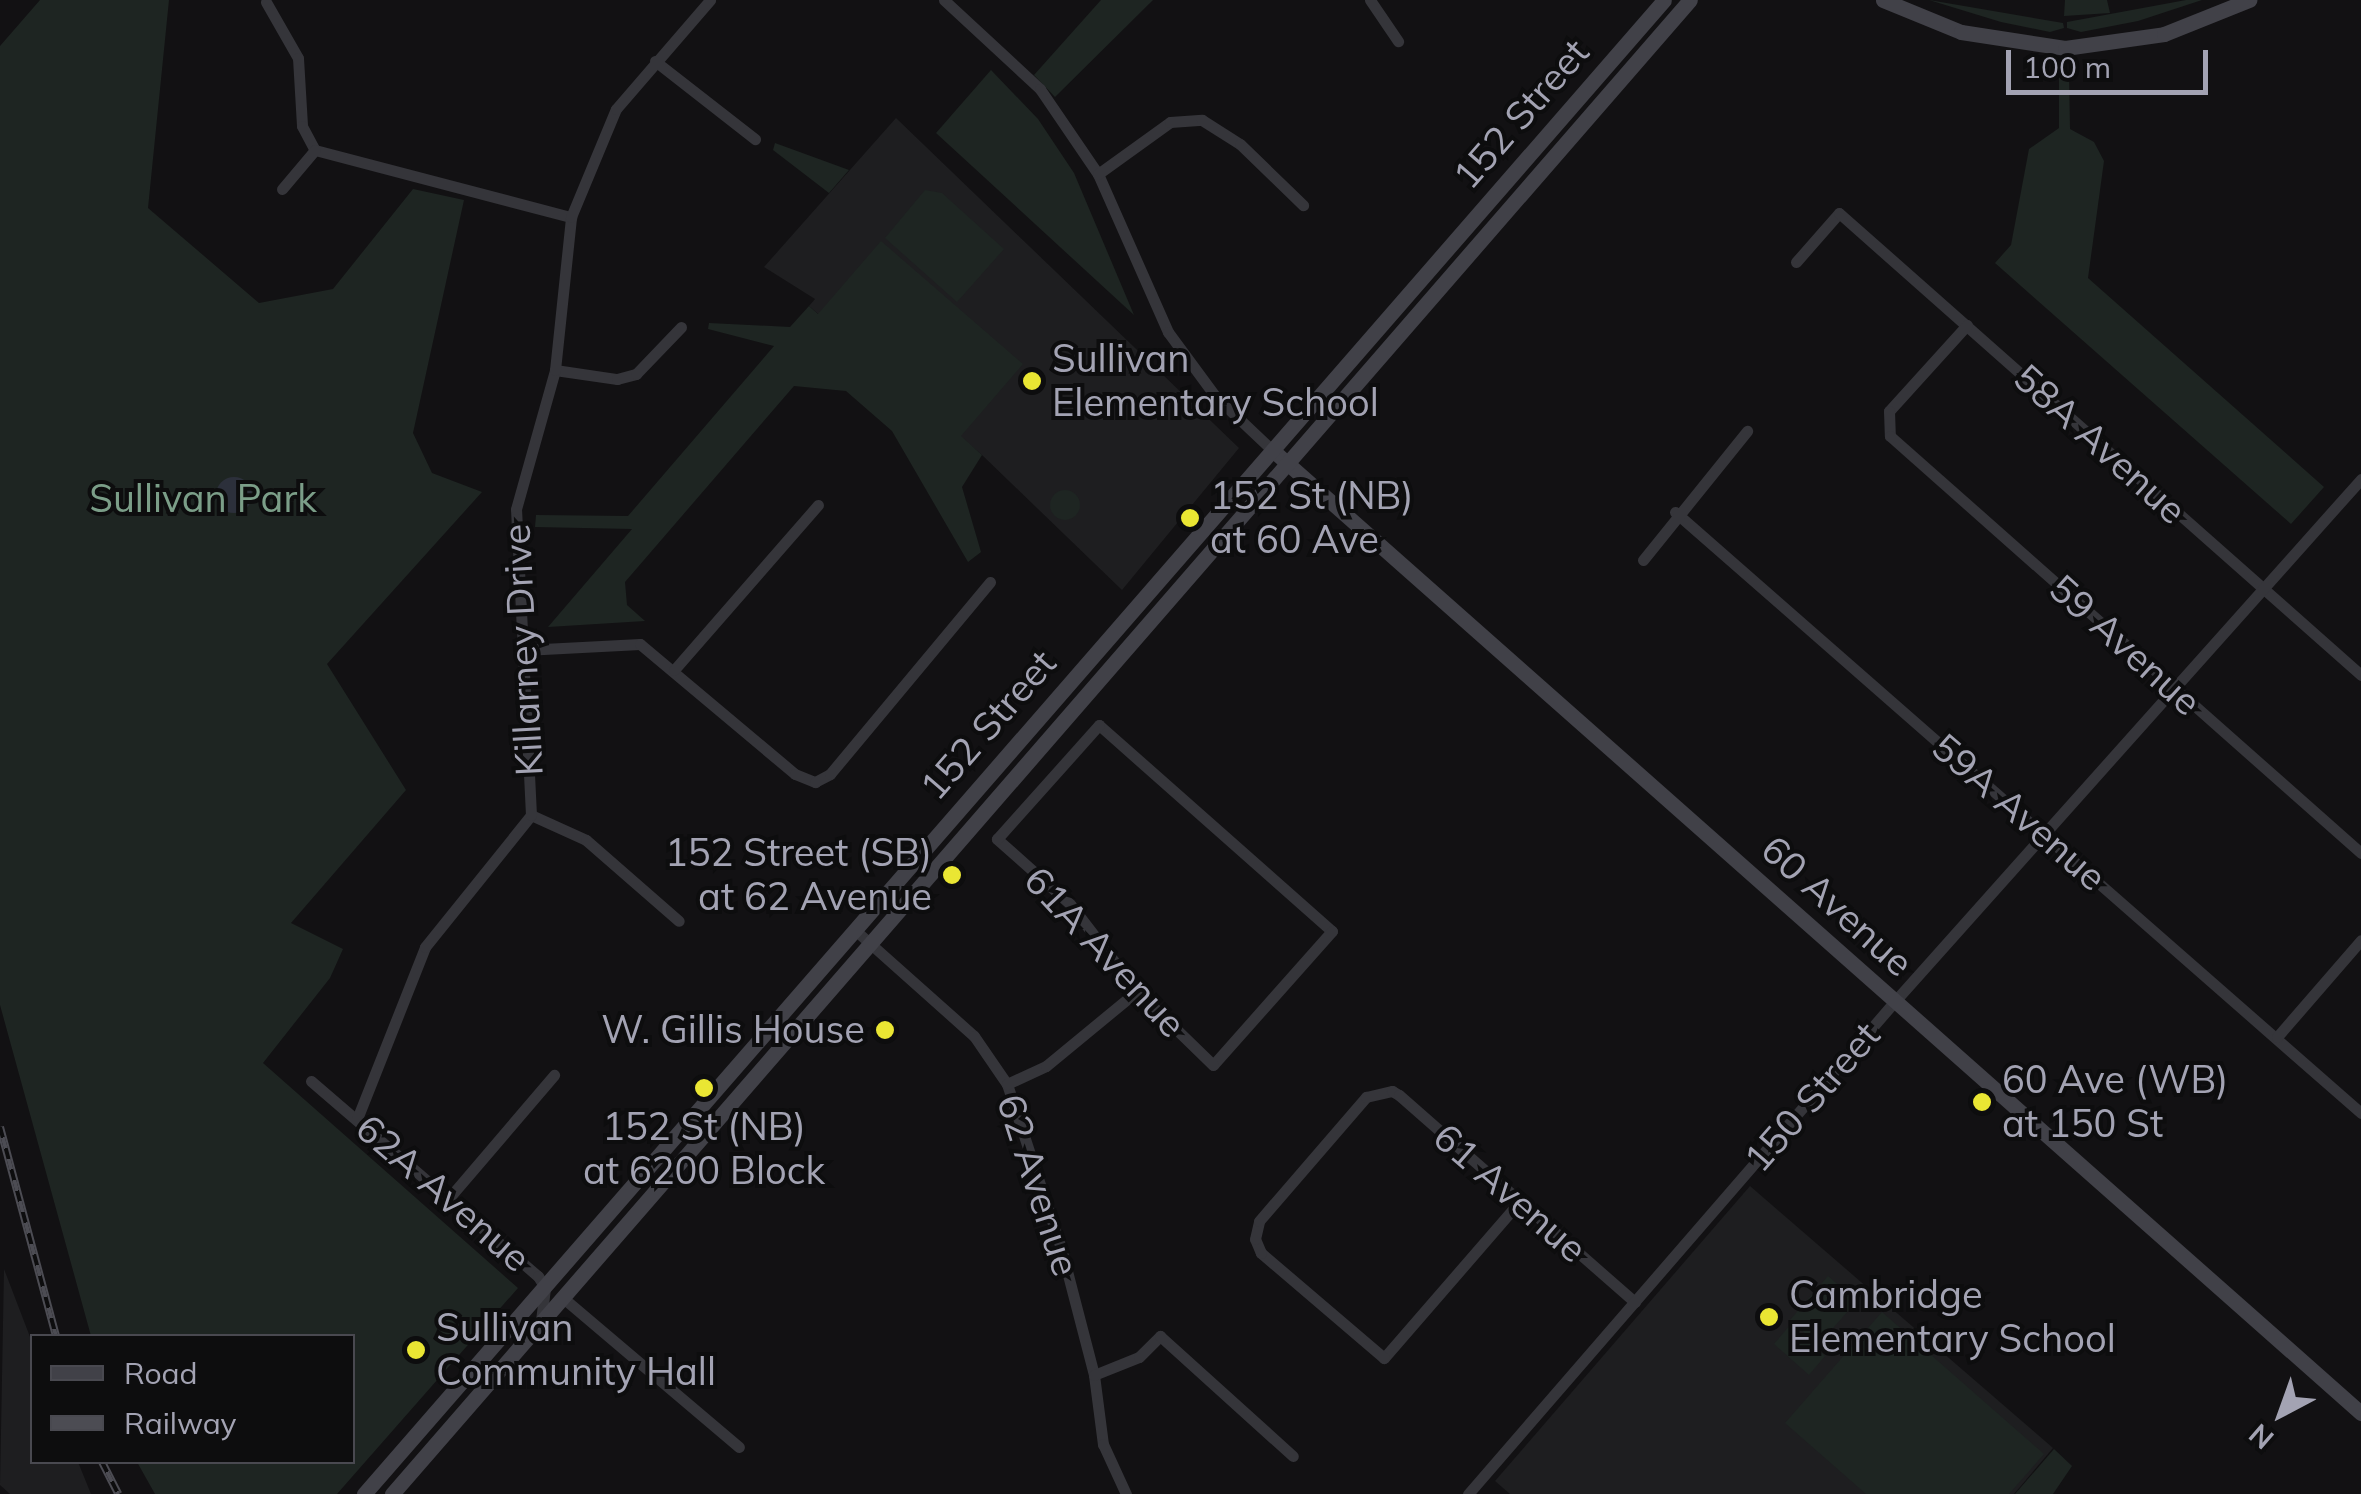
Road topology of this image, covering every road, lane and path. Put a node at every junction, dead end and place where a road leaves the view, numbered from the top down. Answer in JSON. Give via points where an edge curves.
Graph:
{"nodes":[{"id":1,"x":710,"y":0,"type":"edge"},
{"id":2,"x":944,"y":0,"type":"edge"},
{"id":3,"x":1370,"y":0,"type":"edge"},
{"id":4,"x":1664,"y":0,"type":"edge"},
{"id":5,"x":1690,"y":0,"type":"edge"},
{"id":6,"x":1883,"y":0,"type":"edge"},
{"id":7,"x":2248,"y":0,"type":"edge"},
{"id":8,"x":266,"y":2,"type":"edge"},
{"id":9,"x":959,"y":5,"type":"edge"},
{"id":10,"x":1398,"y":40,"type":"dead end"},
{"id":11,"x":655,"y":61,"type":"junction"},
{"id":12,"x":755,"y":138,"type":"dead end"},
{"id":13,"x":315,"y":150,"type":"junction"},
{"id":14,"x":1098,"y":174,"type":"junction"},
{"id":15,"x":282,"y":189,"type":"dead end"},
{"id":16,"x":1303,"y":205,"type":"dead end"},
{"id":17,"x":571,"y":218,"type":"junction"},
{"id":18,"x":1796,"y":262,"type":"dead end"},
{"id":19,"x":1967,"y":325,"type":"junction"},
{"id":20,"x":682,"y":328,"type":"dead end"},
{"id":21,"x":554,"y":370,"type":"junction"},
{"id":22,"x":1747,"y":431,"type":"dead end"},
{"id":23,"x":1270,"y":448,"type":"junction"},
{"id":24,"x":1286,"y":462,"type":"junction"},
{"id":25,"x":2361,"y":479,"type":"edge"},
{"id":26,"x":818,"y":505,"type":"dead end"},
{"id":27,"x":1675,"y":512,"type":"junction"},
{"id":28,"x":1643,"y":560,"type":"dead end"},
{"id":29,"x":990,"y":582,"type":"dead end"},
{"id":30,"x":2263,"y":588,"type":"junction"},
{"id":31,"x":524,"y":650,"type":"junction"},
{"id":32,"x":674,"y":670,"type":"junction"},
{"id":33,"x":2361,"y":676,"type":"edge"},
{"id":34,"x":2175,"y":690,"type":"junction"},
{"id":35,"x":531,"y":815,"type":"junction"},
{"id":36,"x":2046,"y":834,"type":"junction"},
{"id":37,"x":2361,"y":854,"type":"edge"},
{"id":38,"x":679,"y":921,"type":"dead end"},
{"id":39,"x":855,"y":930,"type":"junction"},
{"id":40,"x":2361,"y":940,"type":"edge"},
{"id":41,"x":871,"y":944,"type":"junction"},
{"id":42,"x":1137,"y":991,"type":"junction"},
{"id":43,"x":1895,"y":1001,"type":"junction"},
{"id":44,"x":2277,"y":1037,"type":"junction"},
{"id":45,"x":554,"y":1075,"type":"dead end"},
{"id":46,"x":312,"y":1080,"type":"dead end"},
{"id":47,"x":1006,"y":1084,"type":"junction"},
{"id":48,"x":2361,"y":1112,"type":"edge"},
{"id":49,"x":357,"y":1119,"type":"junction"},
{"id":50,"x":449,"y":1198,"type":"junction"},
{"id":51,"x":1520,"y":1201,"type":"junction"},
{"id":52,"x":545,"y":1288,"type":"junction"},
{"id":53,"x":562,"y":1297,"type":"junction"},
{"id":54,"x":1634,"y":1302,"type":"junction"},
{"id":55,"x":541,"y":1321,"type":"junction"},
{"id":56,"x":1094,"y":1376,"type":"junction"},
{"id":57,"x":2361,"y":1413,"type":"edge"},
{"id":58,"x":740,"y":1447,"type":"dead end"},
{"id":59,"x":1293,"y":1456,"type":"dead end"},
{"id":60,"x":364,"y":1494,"type":"edge"},
{"id":61,"x":392,"y":1494,"type":"edge"},
{"id":62,"x":1126,"y":1494,"type":"edge"},
{"id":63,"x":1468,"y":1494,"type":"edge"}],
"edges":[{"from":1,"to":11,"type":"street","name":"Killarney Drive"},
{"from":2,"to":9,"type":"street"},
{"from":3,"to":10,"type":"street"},
{"from":4,"to":23,"type":"main road","name":"152 Street"},
{"from":5,"to":24,"type":"main road","name":"152 Street"},
{"from":6,"to":7,"type":"main road","via":[[1960,32],[2065,48],[2164,34]]},
{"from":8,"to":13,"type":"street","via":[[298,58],[302,126]]},
{"from":9,"to":14,"type":"street","via":[[1040,89]]},
{"from":11,"to":12,"type":"street"},
{"from":11,"to":17,"type":"street","name":"Killarney Drive","via":[[616,109]]},
{"from":13,"to":15,"type":"street"},
{"from":13,"to":17,"type":"street"},
{"from":14,"to":16,"type":"street","via":[[1170,122],[1202,120],[1240,144]]},
{"from":14,"to":23,"type":"street","via":[[1168,332],[1216,397]]},
{"from":17,"to":21,"type":"street","name":"Killarney Drive"},
{"from":18,"to":19,"type":"street","name":"58A Avenue","via":[[1840,213]]},
{"from":19,"to":30,"type":"street","name":"58A Avenue"},
{"from":19,"to":34,"type":"street","name":"59 Avenue","via":[[1888,411],[1890,436]]},
{"from":20,"to":21,"type":"street","via":[[636,374],[617,379]]},
{"from":21,"to":31,"type":"street","name":"Killarney Drive","via":[[516,509]]},
{"from":22,"to":27,"type":"street"},
{"from":23,"to":24,"type":"main road","name":"60 Avenue"},
{"from":23,"to":39,"type":"main road","name":"152 Street"},
{"from":24,"to":41,"type":"main road","name":"152 Street"},
{"from":24,"to":43,"type":"main road","name":"60 Avenue"},
{"from":25,"to":30,"type":"street","name":"150 Street"},
{"from":26,"to":32,"type":"street"},
{"from":27,"to":28,"type":"street"},
{"from":27,"to":36,"type":"street","name":"59A Avenue"},
{"from":29,"to":32,"type":"street","via":[[830,774],[814,782],[794,774]]},
{"from":30,"to":33,"type":"street","name":"58A Avenue"},
{"from":30,"to":34,"type":"street","name":"150 Street"},
{"from":31,"to":32,"type":"street","via":[[622,641],[640,644]]},
{"from":31,"to":35,"type":"street","name":"Killarney Drive"},
{"from":34,"to":36,"type":"street","name":"150 Street"},
{"from":34,"to":37,"type":"street","name":"59 Avenue"},
{"from":35,"to":38,"type":"street","via":[[586,840]]},
{"from":35,"to":49,"type":"street","name":"Killarney Drive","via":[[425,947]]},
{"from":36,"to":43,"type":"street","name":"150 Street"},
{"from":36,"to":44,"type":"street","name":"59A Avenue"},
{"from":39,"to":41,"type":"street","name":"62 Avenue"},
{"from":39,"to":52,"type":"main road","name":"152 Street"},
{"from":40,"to":44,"type":"street"},
{"from":41,"to":47,"type":"street","name":"62 Avenue","via":[[974,1036]]},
{"from":41,"to":53,"type":"main road","name":"152 Street"},
{"from":42,"to":42,"type":"street","name":"61A Avenue","via":[[1070,904],[996,840],[1099,725],[1332,931],[1213,1065]]},
{"from":42,"to":47,"type":"street","via":[[1046,1066]]},
{"from":43,"to":54,"type":"street","name":"150 Street"},
{"from":43,"to":57,"type":"main road","name":"60 Avenue"},
{"from":44,"to":48,"type":"street","name":"59A Avenue"},
{"from":45,"to":50,"type":"street"},
{"from":46,"to":49,"type":"street","name":"62A Avenue"},
{"from":47,"to":56,"type":"street","name":"62 Avenue","via":[[1061,1248]]},
{"from":49,"to":50,"type":"street","name":"62A Avenue"},
{"from":50,"to":52,"type":"street","name":"62A Avenue"},
{"from":51,"to":51,"type":"street","name":"61 Avenue","via":[[1384,1358],[1261,1253],[1255,1240],[1259,1221],[1322,1146],[1366,1097],[1383,1090],[1399,1095]]},
{"from":51,"to":54,"type":"street","name":"61 Avenue"},
{"from":52,"to":55,"type":"street","name":"62A Avenue"},
{"from":52,"to":60,"type":"main road","name":"152 Street"},
{"from":53,"to":55,"type":"main road","name":"152 Street"},
{"from":53,"to":58,"type":"street","name":"62A Avenue"},
{"from":54,"to":63,"type":"street","name":"150 Street"},
{"from":55,"to":61,"type":"main road","name":"152 Street"},
{"from":56,"to":59,"type":"street","via":[[1140,1357],[1160,1336]]},
{"from":56,"to":62,"type":"street","name":"62 Avenue","via":[[1103,1444]]}]}
